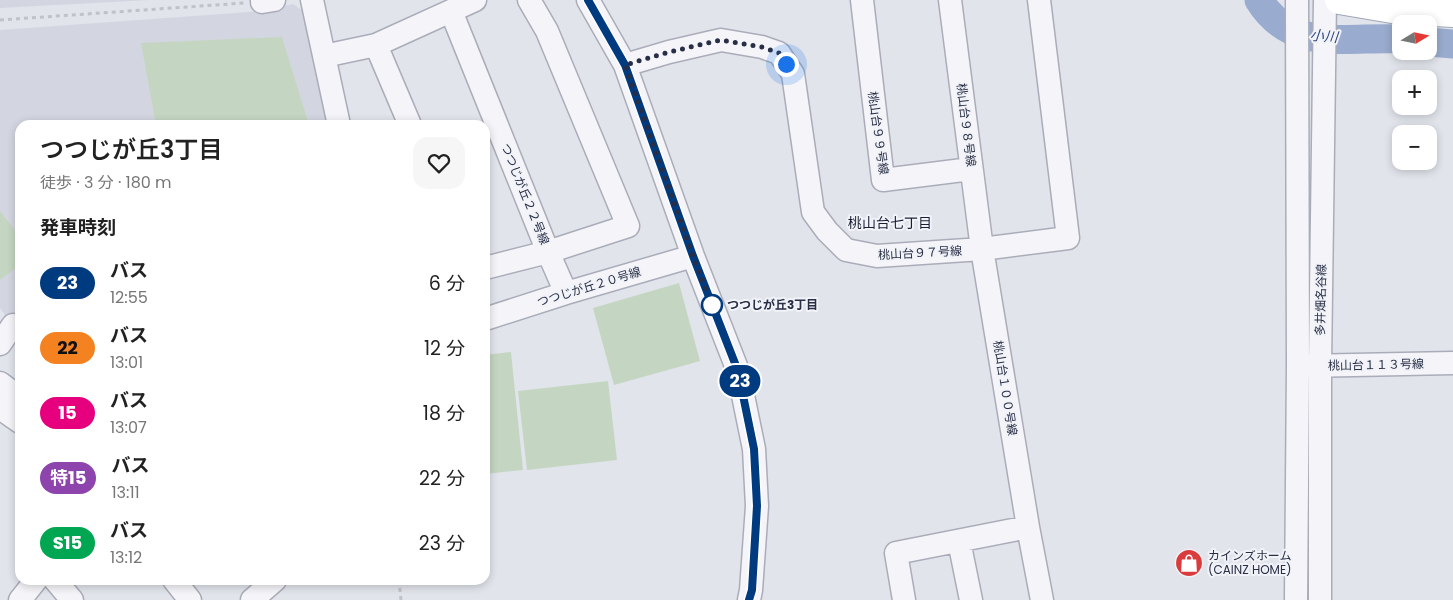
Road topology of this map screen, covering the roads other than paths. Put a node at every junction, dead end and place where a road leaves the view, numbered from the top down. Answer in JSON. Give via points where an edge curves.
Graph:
{"nodes":[{"id":1,"x":312,"y":0,"type":"edge"},
{"id":2,"x":475,"y":0,"type":"edge"},
{"id":3,"x":528,"y":0,"type":"edge"},
{"id":4,"x":588,"y":0,"type":"edge"},
{"id":5,"x":862,"y":0,"type":"edge"},
{"id":6,"x":950,"y":0,"type":"edge"},
{"id":7,"x":1039,"y":0,"type":"edge"},
{"id":8,"x":1297,"y":0,"type":"edge"},
{"id":9,"x":1325,"y":0,"type":"edge"},
{"id":10,"x":1339,"y":0,"type":"edge"},
{"id":11,"x":451,"y":11,"type":"junction"},
{"id":12,"x":1453,"y":12,"type":"edge"},
{"id":13,"x":376,"y":45,"type":"junction"},
{"id":14,"x":324,"y":56,"type":"junction"},
{"id":15,"x":625,"y":65,"type":"junction"},
{"id":16,"x":338,"y":120,"type":"edge"},
{"id":17,"x":408,"y":120,"type":"edge"},
{"id":18,"x":971,"y":169,"type":"junction"},
{"id":19,"x":982,"y":249,"type":"junction"},
{"id":20,"x":548,"y":252,"type":"junction"},
{"id":21,"x":693,"y":256,"type":"junction"},
{"id":22,"x":490,"y":267,"type":"edge"},
{"id":23,"x":566,"y":293,"type":"junction"},
{"id":24,"x":490,"y":317,"type":"edge"},
{"id":25,"x":13,"y":325,"type":"dead end"},
{"id":26,"x":0,"y":344,"type":"edge"},
{"id":27,"x":1453,"y":363,"type":"edge"},
{"id":28,"x":1309,"y":366,"type":"junction"},
{"id":29,"x":0,"y":383,"type":"edge"},
{"id":30,"x":15,"y":394,"type":"edge"},
{"id":31,"x":0,"y":408,"type":"edge"},
{"id":32,"x":15,"y":418,"type":"edge"},
{"id":33,"x":1028,"y":528,"type":"junction"},
{"id":34,"x":960,"y":541,"type":"junction"},
{"id":35,"x":32,"y":585,"type":"edge"},
{"id":36,"x":60,"y":585,"type":"edge"},
{"id":37,"x":178,"y":585,"type":"edge"},
{"id":38,"x":194,"y":585,"type":"edge"},
{"id":39,"x":269,"y":585,"type":"edge"},
{"id":40,"x":20,"y":600,"type":"edge"},
{"id":41,"x":72,"y":600,"type":"edge"},
{"id":42,"x":190,"y":600,"type":"edge"},
{"id":43,"x":205,"y":600,"type":"edge"},
{"id":44,"x":252,"y":600,"type":"edge"},
{"id":45,"x":749,"y":600,"type":"edge"},
{"id":46,"x":904,"y":600,"type":"edge"},
{"id":47,"x":971,"y":600,"type":"edge"},
{"id":48,"x":1042,"y":600,"type":"edge"},
{"id":49,"x":1296,"y":600,"type":"edge"},
{"id":50,"x":1320,"y":600,"type":"edge"}],
"edges":[{"from":1,"to":14,"type":"street"},
{"from":2,"to":11,"type":"street"},
{"from":3,"to":20,"type":"street","via":[[548,31],[628,226]]},
{"from":4,"to":15,"type":"street"},
{"from":5,"to":18,"type":"street","name":"桃山台９９号線","via":[[883,180]]},
{"from":6,"to":18,"type":"street","name":"桃山台９８号線"},
{"from":7,"to":19,"type":"street","name":"桃山台９７号線","via":[[1068,238]]},
{"from":8,"to":28,"type":"street","name":"多井畑名谷線","via":[[1297,82]]},
{"from":9,"to":28,"type":"street","name":"多井畑名谷線","via":[[1324,84]]},
{"from":10,"to":12,"type":"main road","via":[[1398,10]]},
{"from":11,"to":13,"type":"street"},
{"from":11,"to":20,"type":"street","name":"つつじが丘２２号線"},
{"from":13,"to":14,"type":"street"},
{"from":13,"to":17,"type":"street"},
{"from":14,"to":16,"type":"street"},
{"from":15,"to":19,"type":"street","name":"桃山台９７号線","via":[[721,40],[779,53],[793,74],[813,212],[846,250],[877,256]]},
{"from":15,"to":21,"type":"street"},
{"from":18,"to":19,"type":"street","name":"桃山台９８号線"},
{"from":19,"to":33,"type":"street","name":"桃山台１００号線"},
{"from":20,"to":22,"type":"street"},
{"from":20,"to":23,"type":"street","name":"つつじが丘２２号線"},
{"from":21,"to":23,"type":"street","name":"つつじが丘２０号線"},
{"from":21,"to":45,"type":"street","via":[[738,371],[754,449],[757,506]]},
{"from":23,"to":24,"type":"street","name":"つつじが丘２０号線"},
{"from":25,"to":26,"type":"street"},
{"from":27,"to":28,"type":"street","name":"桃山台１１３号線"},
{"from":28,"to":49,"type":"street","name":"多井畑名谷線"},
{"from":28,"to":50,"type":"street","name":"多井畑名谷線"},
{"from":29,"to":30,"type":"street"},
{"from":31,"to":32,"type":"street"},
{"from":33,"to":34,"type":"street"},
{"from":33,"to":48,"type":"street","name":"桃山台１００号線"},
{"from":34,"to":46,"type":"street","via":[[896,553]]},
{"from":34,"to":47,"type":"street"},
{"from":35,"to":40,"type":"street"},
{"from":36,"to":41,"type":"street"},
{"from":37,"to":42,"type":"street"},
{"from":38,"to":43,"type":"street"},
{"from":39,"to":44,"type":"street"}]}
